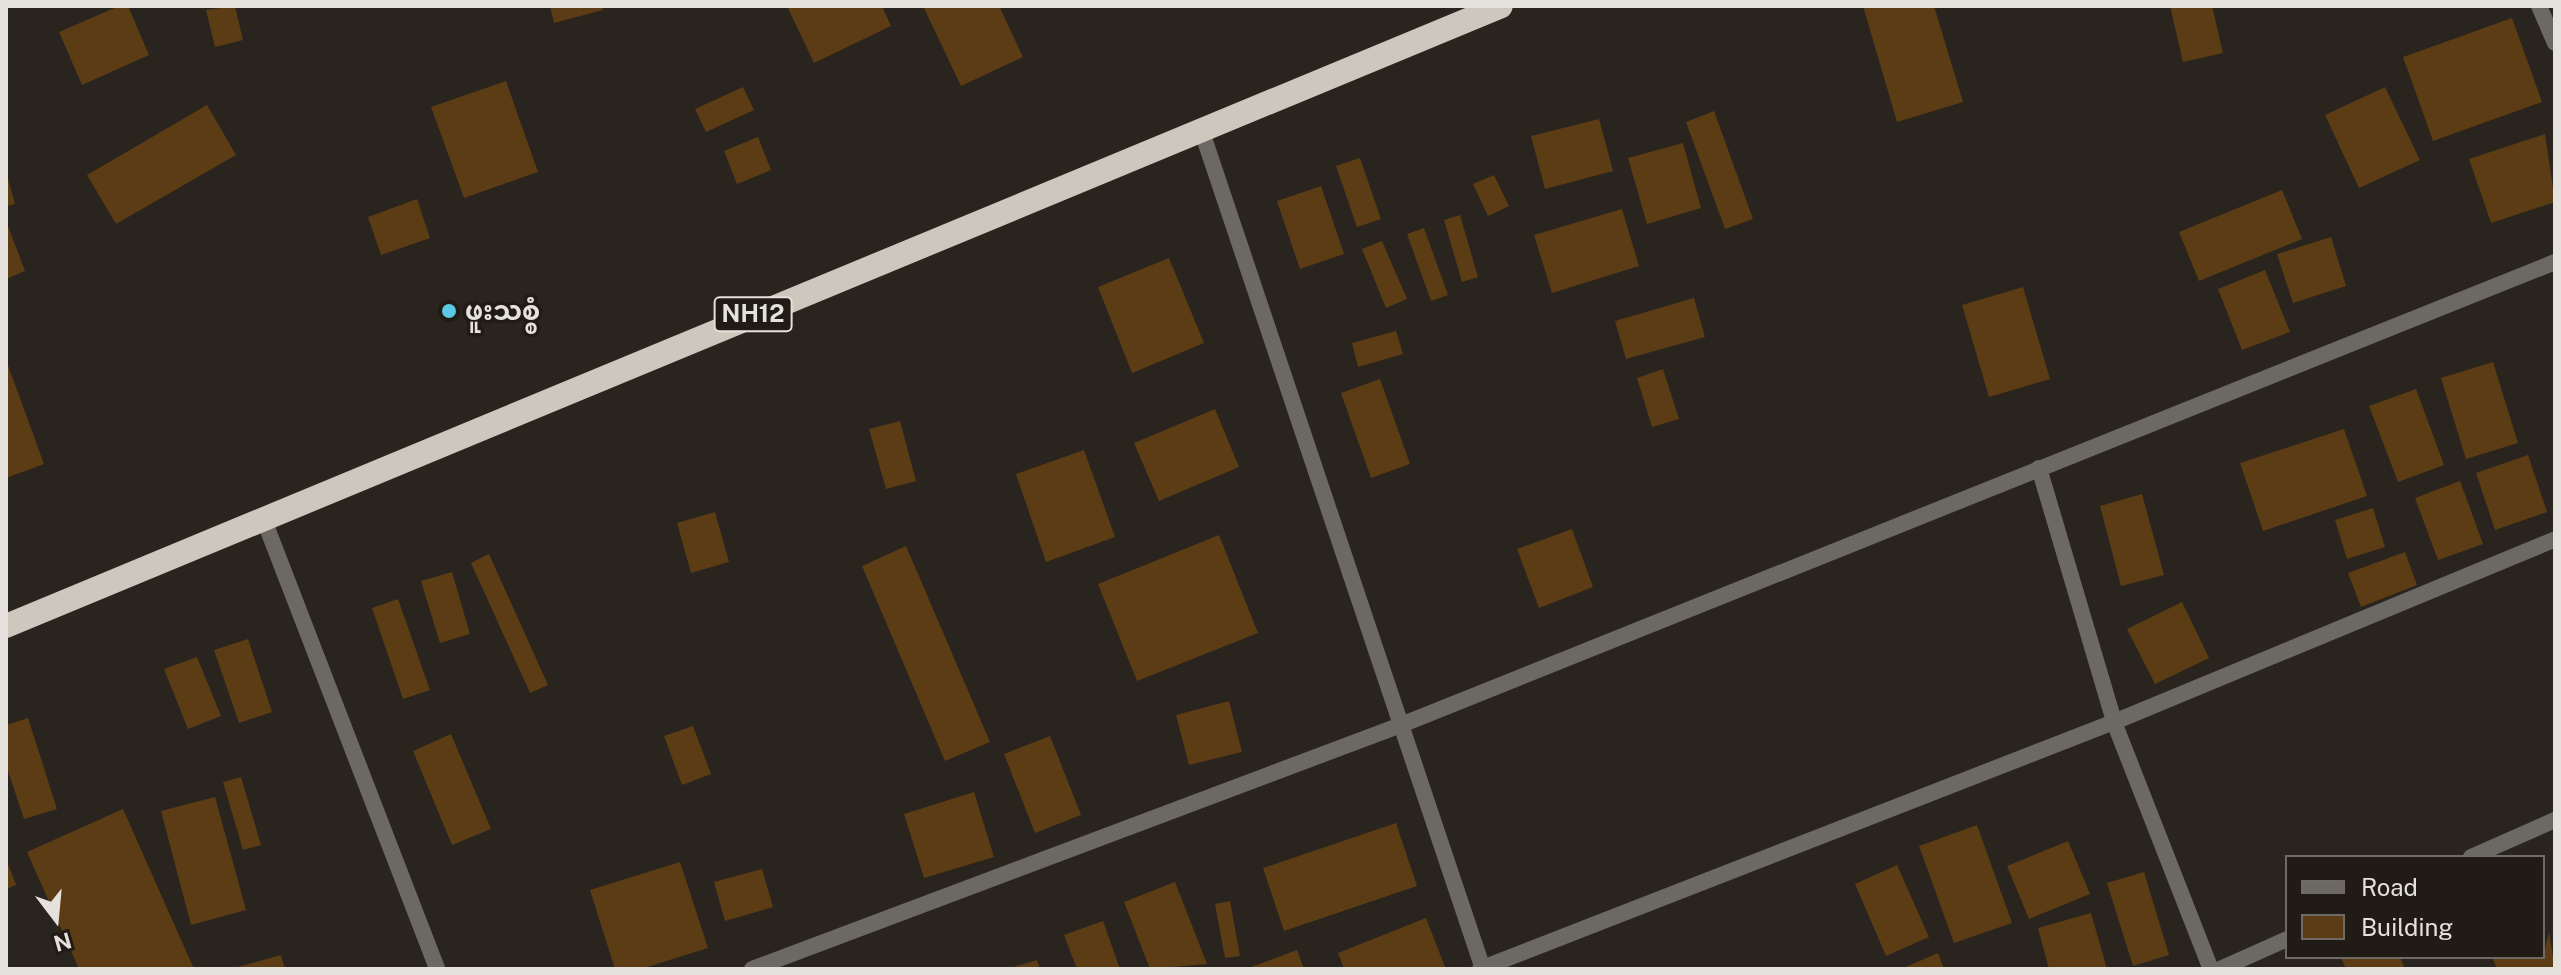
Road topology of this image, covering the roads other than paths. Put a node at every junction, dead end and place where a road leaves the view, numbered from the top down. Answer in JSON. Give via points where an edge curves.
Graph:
{"nodes":[{"id":1,"x":1501,"y":6,"type":"edge"},
{"id":2,"x":2539,"y":6,"type":"edge"},
{"id":3,"x":2555,"y":43,"type":"edge"},
{"id":4,"x":1201,"y":129,"type":"junction"},
{"id":5,"x":2555,"y":262,"type":"edge"},
{"id":6,"x":2039,"y":468,"type":"junction"},
{"id":7,"x":264,"y":520,"type":"junction"},
{"id":8,"x":2555,"y":539,"type":"edge"},
{"id":9,"x":6,"y":626,"type":"edge"},
{"id":10,"x":2114,"y":722,"type":"junction"},
{"id":11,"x":1406,"y":723,"type":"junction"},
{"id":12,"x":2555,"y":820,"type":"edge"},
{"id":13,"x":2476,"y":855,"type":"edge"},
{"id":14,"x":2285,"y":940,"type":"edge"},
{"id":15,"x":437,"y":969,"type":"edge"},
{"id":16,"x":752,"y":969,"type":"edge"},
{"id":17,"x":1482,"y":969,"type":"edge"},
{"id":18,"x":2211,"y":969,"type":"edge"},
{"id":19,"x":2220,"y":969,"type":"edge"}],
"edges":[{"from":1,"to":4,"type":"highway","number":"NH12"},
{"from":2,"to":3,"type":"street"},
{"from":4,"to":7,"type":"highway","number":"NH12"},
{"from":4,"to":11,"type":"street"},
{"from":5,"to":6,"type":"street"},
{"from":6,"to":10,"type":"street"},
{"from":6,"to":11,"type":"street"},
{"from":7,"to":9,"type":"highway","number":"NH12"},
{"from":7,"to":15,"type":"street"},
{"from":8,"to":10,"type":"street"},
{"from":10,"to":17,"type":"street"},
{"from":10,"to":18,"type":"street"},
{"from":11,"to":16,"type":"street"},
{"from":11,"to":17,"type":"street"},
{"from":12,"to":13,"type":"street"},
{"from":14,"to":19,"type":"street"}]}
